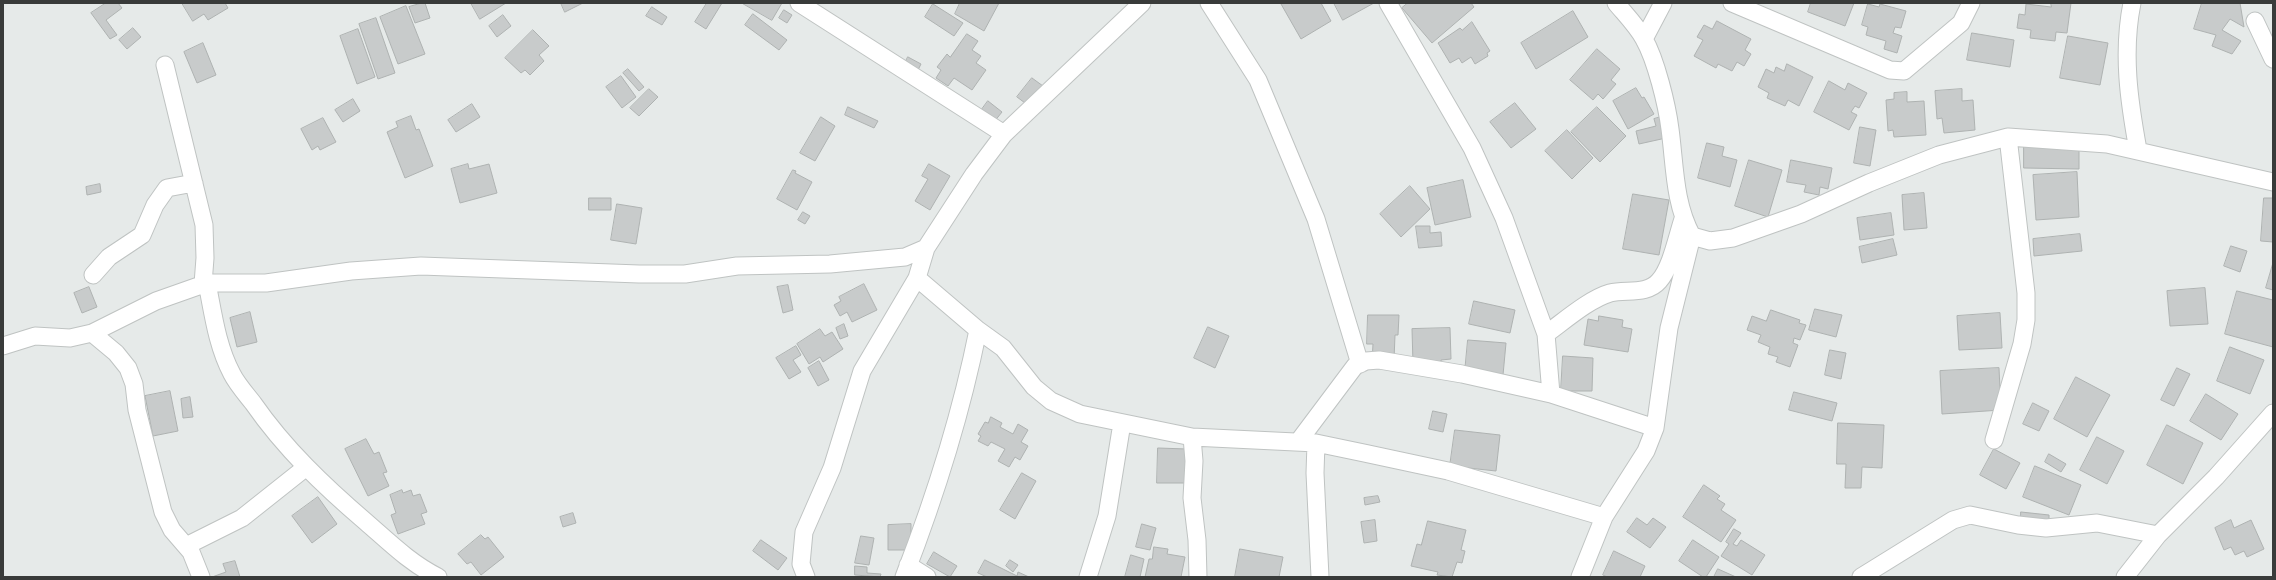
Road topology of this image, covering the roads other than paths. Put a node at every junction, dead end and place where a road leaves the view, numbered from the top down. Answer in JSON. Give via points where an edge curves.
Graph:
{"nodes":[{"id":1,"x":799,"y":3,"type":"edge"},
{"id":2,"x":1142,"y":3,"type":"edge"},
{"id":3,"x":1209,"y":3,"type":"edge"},
{"id":4,"x":1388,"y":3,"type":"edge"},
{"id":5,"x":1616,"y":3,"type":"edge"},
{"id":6,"x":1663,"y":3,"type":"edge"},
{"id":7,"x":1732,"y":3,"type":"edge"},
{"id":8,"x":1971,"y":3,"type":"edge"},
{"id":9,"x":2132,"y":3,"type":"edge"},
{"id":10,"x":2255,"y":21,"type":"dead end"},
{"id":11,"x":1644,"y":39,"type":"junction"},
{"id":12,"x":2273,"y":60,"type":"edge"},
{"id":13,"x":165,"y":65,"type":"dead end"},
{"id":14,"x":1004,"y":134,"type":"junction"},
{"id":15,"x":2008,"y":136,"type":"junction"},
{"id":16,"x":2138,"y":150,"type":"junction"},
{"id":17,"x":2273,"y":182,"type":"edge"},
{"id":18,"x":194,"y":184,"type":"junction"},
{"id":19,"x":1683,"y":219,"type":"junction"},
{"id":20,"x":1692,"y":236,"type":"junction"},
{"id":21,"x":926,"y":248,"type":"junction"},
{"id":22,"x":93,"y":275,"type":"dead end"},
{"id":23,"x":917,"y":278,"type":"junction"},
{"id":24,"x":205,"y":284,"type":"junction"},
{"id":25,"x":978,"y":330,"type":"junction"},
{"id":26,"x":92,"y":333,"type":"junction"},
{"id":27,"x":1546,"y":334,"type":"junction"},
{"id":28,"x":3,"y":346,"type":"edge"},
{"id":29,"x":1360,"y":364,"type":"junction"},
{"id":30,"x":1551,"y":394,"type":"junction"},
{"id":31,"x":2273,"y":413,"type":"edge"},
{"id":32,"x":1122,"y":422,"type":"junction"},
{"id":33,"x":1655,"y":428,"type":"junction"},
{"id":34,"x":1192,"y":437,"type":"junction"},
{"id":35,"x":1994,"y":440,"type":"dead end"},
{"id":36,"x":1298,"y":442,"type":"junction"},
{"id":37,"x":1316,"y":443,"type":"junction"},
{"id":38,"x":305,"y":468,"type":"junction"},
{"id":39,"x":1604,"y":517,"type":"junction"},
{"id":40,"x":2158,"y":535,"type":"junction"},
{"id":41,"x":186,"y":546,"type":"junction"},
{"id":42,"x":906,"y":571,"type":"edge"},
{"id":43,"x":201,"y":577,"type":"edge"},
{"id":44,"x":438,"y":577,"type":"edge"},
{"id":45,"x":806,"y":577,"type":"edge"},
{"id":46,"x":927,"y":577,"type":"edge"},
{"id":47,"x":1088,"y":577,"type":"edge"},
{"id":48,"x":1198,"y":577,"type":"edge"},
{"id":49,"x":1320,"y":577,"type":"edge"},
{"id":50,"x":1580,"y":577,"type":"edge"},
{"id":51,"x":1860,"y":577,"type":"edge"},
{"id":52,"x":2125,"y":577,"type":"edge"}],
"edges":[{"from":1,"to":14,"type":"street"},
{"from":2,"to":14,"type":"street"},
{"from":3,"to":29,"type":"street","via":[[1261,88],[1316,219]]},
{"from":4,"to":27,"type":"street","via":[[1472,148],[1504,218]]},
{"from":5,"to":11,"type":"street"},
{"from":6,"to":11,"type":"street"},
{"from":7,"to":8,"type":"street","via":[[1890,70],[1904,71],[1961,24]]},
{"from":9,"to":16,"type":"street","via":[[2128,27],[2127,84]]},
{"from":10,"to":12,"type":"street"},
{"from":11,"to":19,"type":"street","via":[[1658,78],[1670,127],[1676,188]]},
{"from":13,"to":18,"type":"street"},
{"from":14,"to":21,"type":"street","via":[[974,174]]},
{"from":15,"to":16,"type":"street","via":[[2107,144]]},
{"from":15,"to":20,"type":"street","via":[[1939,155],[1801,214],[1733,238],[1710,241]]},
{"from":15,"to":35,"type":"street","via":[[2026,294],[2026,320],[2022,344]]},
{"from":16,"to":17,"type":"street"},
{"from":18,"to":22,"type":"street","via":[[167,188],[155,205],[142,235],[109,257]]},
{"from":18,"to":24,"type":"street","via":[[204,225]]},
{"from":19,"to":20,"type":"street"},
{"from":19,"to":27,"type":"street","via":[[1665,272],[1658,282],[1646,290],[1609,293]]},
{"from":20,"to":33,"type":"street","via":[[1669,328]]},
{"from":21,"to":23,"type":"street"},
{"from":21,"to":24,"type":"street","via":[[905,257],[830,264],[736,266],[685,274],[421,266],[351,270],[266,283]]},
{"from":23,"to":25,"type":"street"},
{"from":23,"to":45,"type":"street","via":[[862,371],[832,468],[804,532],[801,564]]},
{"from":24,"to":26,"type":"street","via":[[156,301]]},
{"from":24,"to":38,"type":"street","via":[[221,349],[232,374],[267,424]]},
{"from":25,"to":32,"type":"street","via":[[1003,348],[1034,387],[1051,401],[1080,414]]},
{"from":25,"to":42,"type":"street","via":[[953,437]]},
{"from":26,"to":28,"type":"street","via":[[70,338],[35,336]]},
{"from":26,"to":41,"type":"street","via":[[116,353],[128,368],[134,384],[136,410],[163,512],[172,530]]},
{"from":27,"to":30,"type":"street"},
{"from":29,"to":30,"type":"street","via":[[1366,361],[1387,362],[1462,374]]},
{"from":29,"to":36,"type":"street","via":[[1343,381]]},
{"from":30,"to":33,"type":"street"},
{"from":31,"to":40,"type":"street","via":[[2216,477]]},
{"from":32,"to":34,"type":"street"},
{"from":32,"to":47,"type":"street","via":[[1107,516]]},
{"from":33,"to":39,"type":"street","via":[[1646,451]]},
{"from":34,"to":36,"type":"street"},
{"from":34,"to":48,"type":"street","via":[[1192,498]]},
{"from":36,"to":37,"type":"street"},
{"from":37,"to":39,"type":"street","via":[[1448,471]]},
{"from":37,"to":49,"type":"street"},
{"from":38,"to":41,"type":"street","via":[[242,518]]},
{"from":38,"to":44,"type":"street","via":[[399,551],[422,569]]},
{"from":39,"to":50,"type":"street"},
{"from":40,"to":51,"type":"street","via":[[2097,523],[2046,528],[1970,515],[1953,520]]},
{"from":40,"to":52,"type":"street"},
{"from":41,"to":43,"type":"street"},
{"from":42,"to":46,"type":"street"}]}
